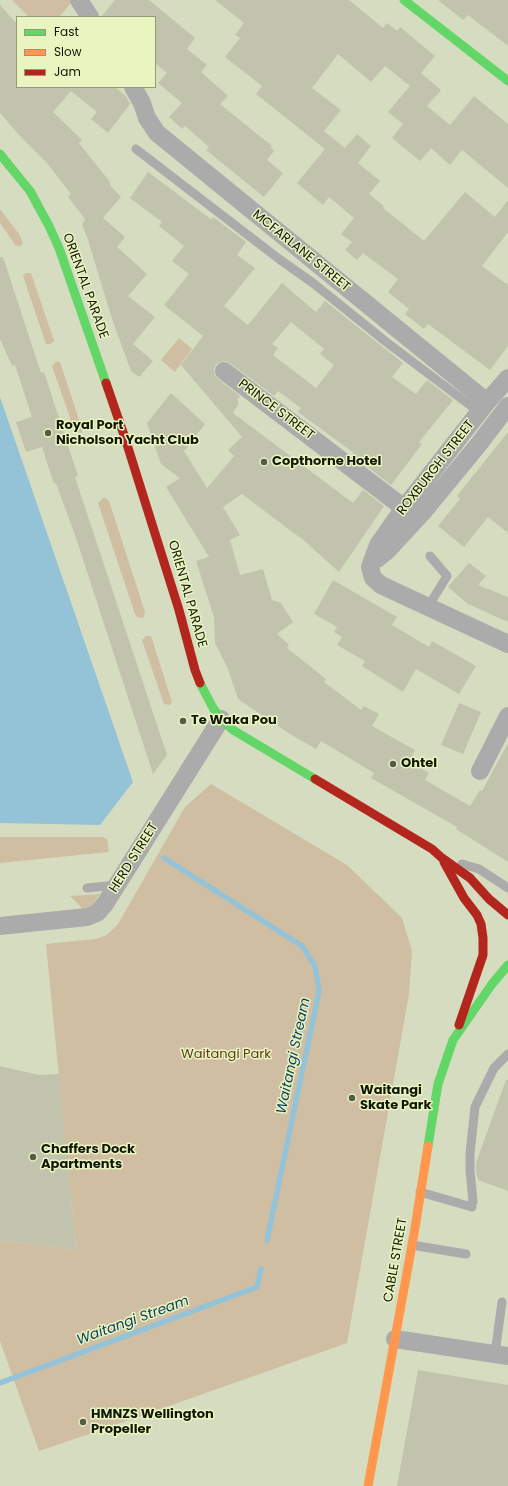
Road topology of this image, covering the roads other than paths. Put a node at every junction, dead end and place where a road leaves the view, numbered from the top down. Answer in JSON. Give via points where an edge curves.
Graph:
{"nodes":[{"id":1,"x":79,"y":0,"type":"edge"},
{"id":2,"x":404,"y":0,"type":"edge"},
{"id":3,"x":89,"y":16,"type":"edge"},
{"id":4,"x":508,"y":81,"type":"edge"},
{"id":5,"x":133,"y":88,"type":"edge"},
{"id":6,"x":136,"y":149,"type":"dead end"},
{"id":7,"x":0,"y":154,"type":"edge"},
{"id":8,"x":224,"y":371,"type":"dead end"},
{"id":9,"x":508,"y":378,"type":"edge"},
{"id":10,"x":508,"y":406,"type":"edge"},
{"id":11,"x":483,"y":407,"type":"junction"},
{"id":12,"x":404,"y":508,"type":"junction"},
{"id":13,"x":430,"y":556,"type":"dead end"},
{"id":14,"x":371,"y":563,"type":"junction"},
{"id":15,"x":428,"y":607,"type":"junction"},
{"id":16,"x":508,"y":643,"type":"edge"},
{"id":17,"x":508,"y":716,"type":"edge"},
{"id":18,"x":221,"y":719,"type":"junction"},
{"id":19,"x":480,"y":771,"type":"dead end"},
{"id":20,"x":442,"y":858,"type":"junction"},
{"id":21,"x":117,"y":885,"type":"junction"},
{"id":22,"x":87,"y":888,"type":"dead end"},
{"id":23,"x":508,"y":888,"type":"edge"},
{"id":24,"x":508,"y":900,"type":"edge"},
{"id":25,"x":504,"y":912,"type":"edge"},
{"id":26,"x":0,"y":926,"type":"edge"},
{"id":27,"x":508,"y":965,"type":"edge"},
{"id":28,"x":453,"y":1040,"type":"junction"},
{"id":29,"x":508,"y":1054,"type":"edge"},
{"id":30,"x":420,"y":1192,"type":"junction"},
{"id":31,"x":412,"y":1245,"type":"junction"},
{"id":32,"x":466,"y":1254,"type":"dead end"},
{"id":33,"x":502,"y":1302,"type":"dead end"},
{"id":34,"x":395,"y":1339,"type":"junction"},
{"id":35,"x":502,"y":1355,"type":"edge"},
{"id":36,"x":368,"y":1486,"type":"edge"}],
"edges":[{"from":1,"to":3,"type":"street"},
{"from":2,"to":4,"type":"main road"},
{"from":5,"to":11,"type":"street","name":"MCFARLANE STREET","via":[[157,134]]},
{"from":6,"to":11,"type":"lane","via":[[385,341]]},
{"from":7,"to":18,"type":"main road","name":"ORIENTAL PARADE","via":[[30,191],[59,248],[125,438],[179,610],[195,670],[204,694]]},
{"from":8,"to":12,"type":"street","name":"PRINCE STREET"},
{"from":9,"to":11,"type":"street","name":"ROXBURGH STREET"},
{"from":10,"to":14,"type":"street","name":"ROXBURGH STREET","via":[[423,512],[388,550]]},
{"from":11,"to":12,"type":"street","name":"ROXBURGH STREET"},
{"from":12,"to":14,"type":"street","name":"ROXBURGH STREET","via":[[378,545]]},
{"from":13,"to":15,"type":"lane","via":[[447,576]]},
{"from":14,"to":15,"type":"street","via":[[371,574],[376,582]]},
{"from":15,"to":16,"type":"street"},
{"from":17,"to":19,"type":"street"},
{"from":18,"to":20,"type":"main road","name":"ORIENTAL PARADE","via":[[233,730],[432,849]]},
{"from":18,"to":21,"type":"street","name":"HERD STREET"},
{"from":20,"to":23,"type":"lane","via":[[479,869]]},
{"from":20,"to":25,"type":"main road","name":"ORIENTAL PARADE","via":[[470,878]]},
{"from":20,"to":28,"type":"main road","name":"CABLE STREET","via":[[464,898],[477,915],[483,938],[483,955],[479,969]]},
{"from":21,"to":22,"type":"lane"},
{"from":21,"to":26,"type":"street","name":"HERD STREET","via":[[97,913],[87,917]]},
{"from":24,"to":25,"type":"lane"},
{"from":27,"to":28,"type":"main road","name":"CABLE STREET"},
{"from":28,"to":30,"type":"main road","name":"CABLE STREET","via":[[438,1084]]},
{"from":29,"to":30,"type":"lane","via":[[494,1068],[475,1107],[470,1153],[473,1204]]},
{"from":30,"to":31,"type":"main road","name":"CABLE STREET"},
{"from":31,"to":32,"type":"lane"},
{"from":31,"to":34,"type":"main road","name":"CABLE STREET"},
{"from":33,"to":35,"type":"lane"},
{"from":34,"to":35,"type":"street"},
{"from":34,"to":36,"type":"main road","name":"CABLE STREET"}]}
